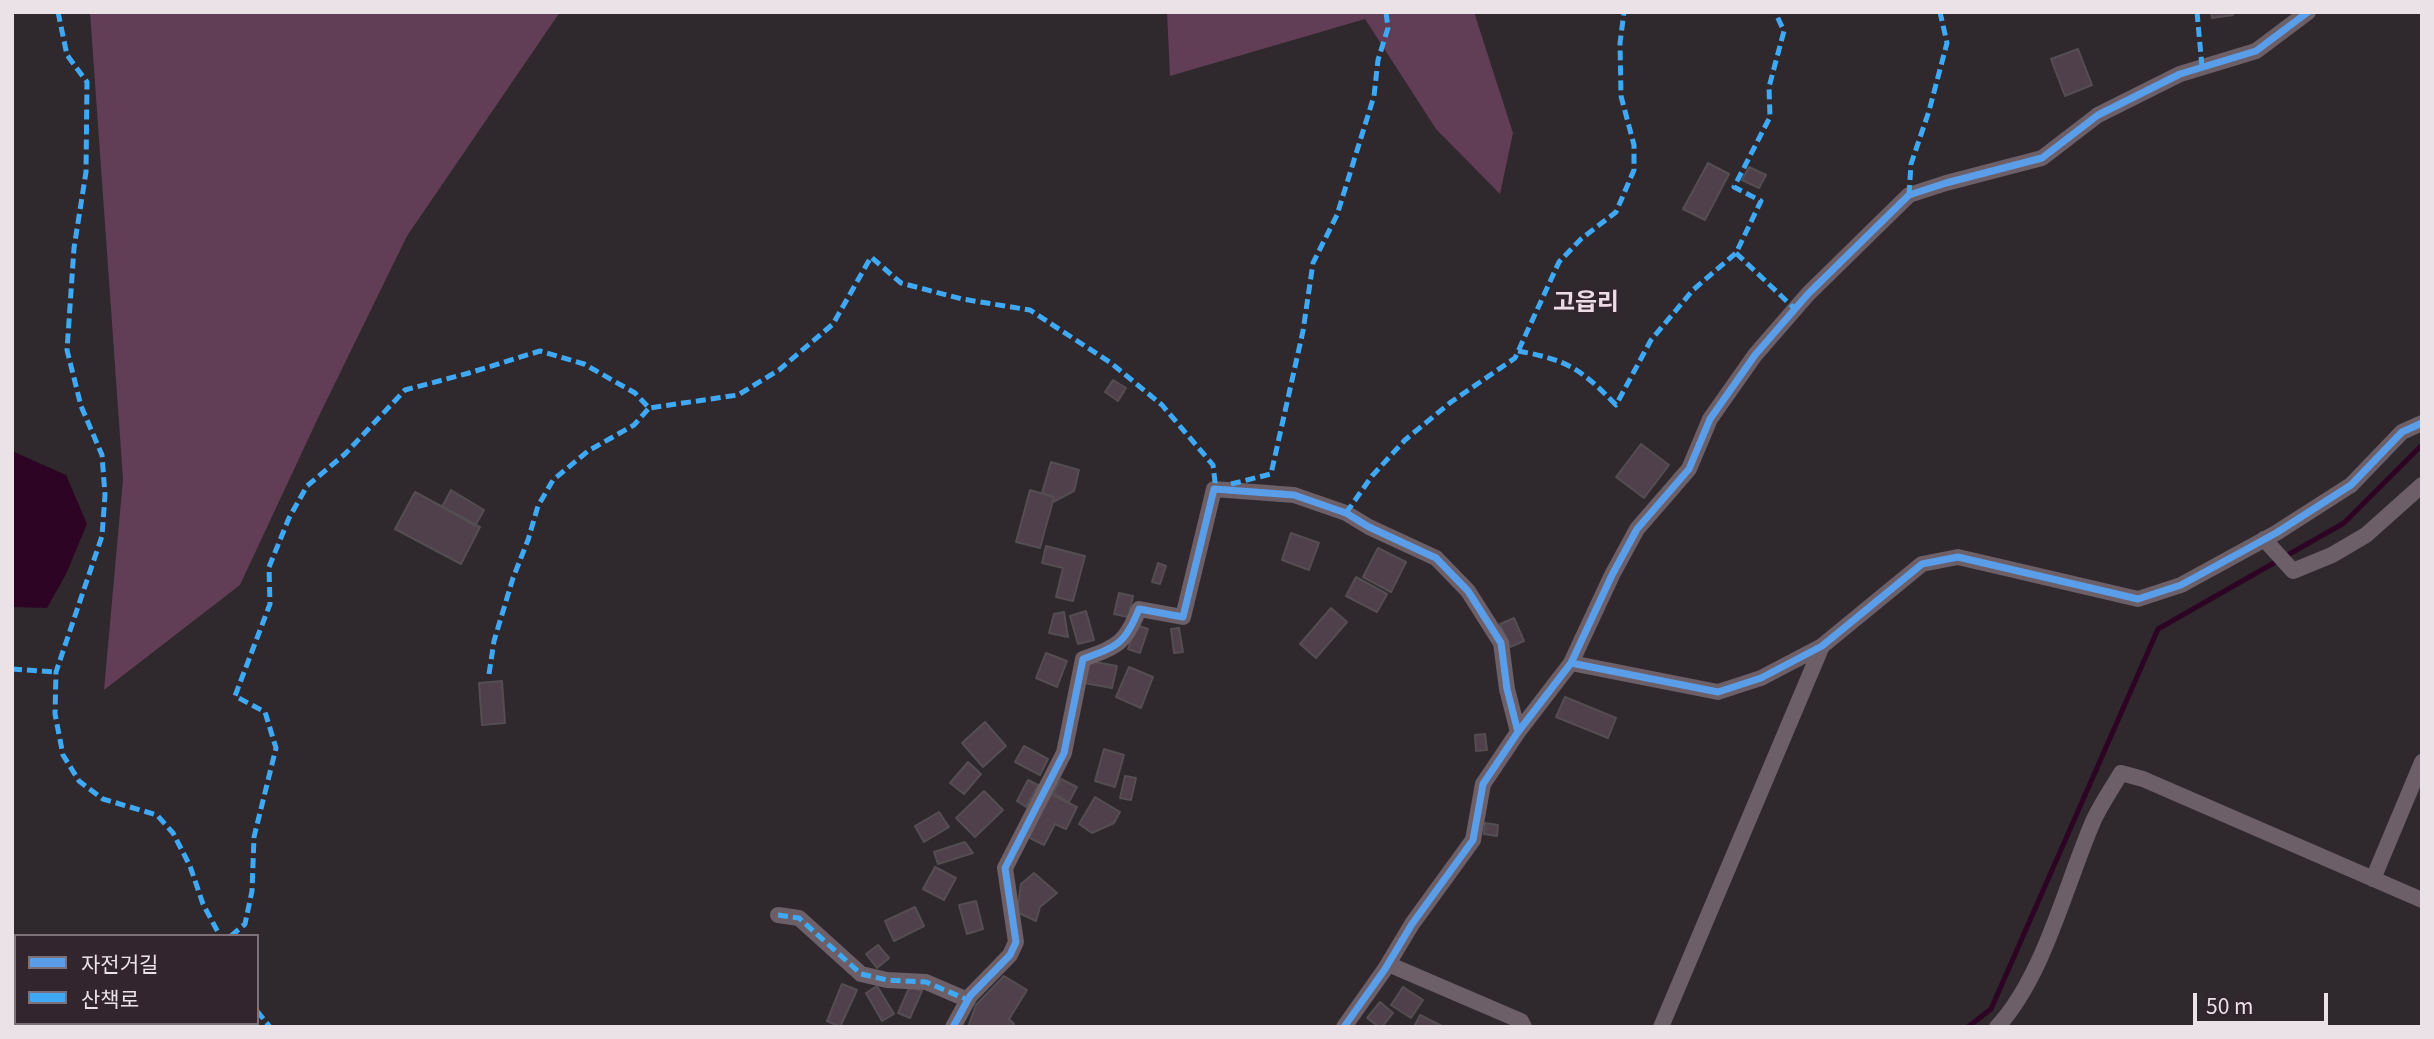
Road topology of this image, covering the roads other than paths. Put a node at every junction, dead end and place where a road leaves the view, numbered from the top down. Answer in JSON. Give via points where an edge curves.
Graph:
{"nodes":[{"id":1,"x":2308,"y":12,"type":"edge"},
{"id":2,"x":2422,"y":422,"type":"edge"},
{"id":3,"x":2422,"y":485,"type":"edge"},
{"id":4,"x":2264,"y":539,"type":"junction"},
{"id":5,"x":1822,"y":646,"type":"junction"},
{"id":6,"x":1571,"y":663,"type":"junction"},
{"id":7,"x":1518,"y":732,"type":"junction"},
{"id":8,"x":2422,"y":762,"type":"edge"},
{"id":9,"x":2373,"y":879,"type":"junction"},
{"id":10,"x":2422,"y":900,"type":"edge"},
{"id":11,"x":778,"y":915,"type":"dead end"},
{"id":12,"x":1388,"y":964,"type":"junction"},
{"id":13,"x":968,"y":1000,"type":"junction"},
{"id":14,"x":953,"y":1027,"type":"edge"},
{"id":15,"x":1344,"y":1027,"type":"edge"},
{"id":16,"x":1524,"y":1027,"type":"edge"},
{"id":17,"x":1661,"y":1027,"type":"edge"},
{"id":18,"x":1997,"y":1027,"type":"edge"}],
"edges":[{"from":1,"to":6,"type":"street","via":[[2256,51],[2180,74],[2098,115],[2042,158],[1909,195],[1808,294],[1755,355],[1710,419],[1689,469],[1637,529]]},
{"from":2,"to":4,"type":"street","via":[[2402,432],[2351,485]]},
{"from":3,"to":4,"type":"street","via":[[2366,535],[2293,571]]},
{"from":4,"to":5,"type":"street","via":[[2181,585],[2138,599],[1958,557],[1922,564]]},
{"from":5,"to":6,"type":"street","via":[[1761,678],[1718,692]]},
{"from":5,"to":17,"type":"street"},
{"from":6,"to":7,"type":"street"},
{"from":7,"to":12,"type":"street","via":[[1483,784],[1473,840]]},
{"from":7,"to":13,"type":"street","via":[[1501,643],[1468,592],[1436,558],[1346,513],[1294,495],[1214,489],[1183,617],[1139,609],[1129,633],[1114,647],[1083,659],[1064,753],[1005,867],[1016,942],[1010,956]]},
{"from":8,"to":9,"type":"street"},
{"from":9,"to":10,"type":"street"},
{"from":9,"to":18,"type":"street","via":[[2121,773],[2093,822],[2031,977],[2012,1012]]},
{"from":11,"to":13,"type":"street","via":[[799,918],[861,974],[887,981],[926,982]]},
{"from":12,"to":15,"type":"street"},
{"from":12,"to":16,"type":"street","via":[[1521,1021]]},
{"from":13,"to":14,"type":"street"}]}
